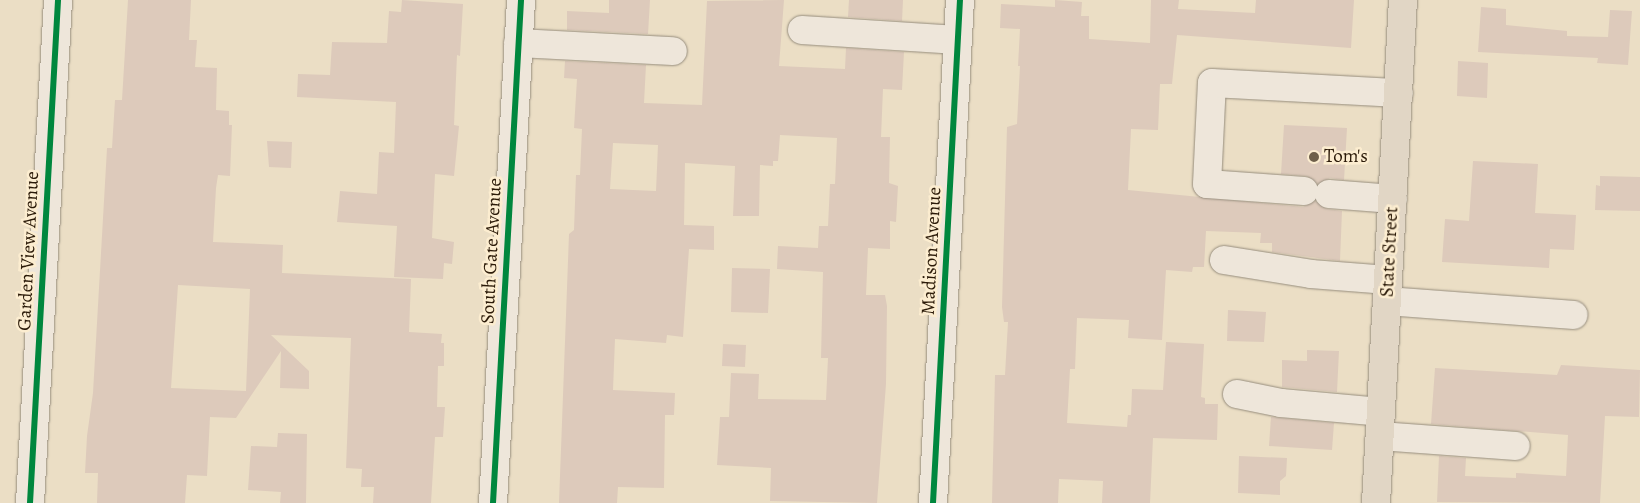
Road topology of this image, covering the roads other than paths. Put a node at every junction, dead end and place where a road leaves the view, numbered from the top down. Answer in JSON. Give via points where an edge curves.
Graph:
{"nodes":[{"id":1,"x":58,"y":0,"type":"edge"},
{"id":2,"x":520,"y":0,"type":"edge"},
{"id":3,"x":960,"y":0,"type":"edge"},
{"id":4,"x":1404,"y":0,"type":"edge"},
{"id":5,"x":802,"y":30,"type":"dead end"},
{"id":6,"x":958,"y":40,"type":"junction"},
{"id":7,"x":518,"y":43,"type":"junction"},
{"id":8,"x":673,"y":51,"type":"dead end"},
{"id":9,"x":1399,"y":93,"type":"junction"},
{"id":10,"x":1393,"y":199,"type":"junction"},
{"id":11,"x":1224,"y":260,"type":"dead end"},
{"id":12,"x":1388,"y":290,"type":"junction"},
{"id":13,"x":1573,"y":315,"type":"dead end"},
{"id":14,"x":1237,"y":394,"type":"dead end"},
{"id":15,"x":1381,"y":424,"type":"junction"},
{"id":16,"x":1516,"y":446,"type":"dead end"},
{"id":17,"x":30,"y":503,"type":"edge"},
{"id":18,"x":493,"y":503,"type":"edge"},
{"id":19,"x":933,"y":503,"type":"edge"},
{"id":20,"x":1376,"y":503,"type":"edge"}],
"edges":[{"from":1,"to":17,"type":"street","name":"Garden View Avenue"},
{"from":2,"to":7,"type":"street","name":"South Gate Avenue"},
{"from":3,"to":6,"type":"street","name":"Madison Avenue"},
{"from":4,"to":9,"type":"main road","name":"State Street"},
{"from":5,"to":6,"type":"street"},
{"from":6,"to":19,"type":"street","name":"Madison Avenue"},
{"from":7,"to":8,"type":"street"},
{"from":7,"to":18,"type":"street","name":"South Gate Avenue"},
{"from":9,"to":10,"type":"main road","name":"State Street"},
{"from":9,"to":10,"type":"street","via":[[1212,83],[1207,184]]},
{"from":10,"to":12,"type":"main road","name":"State Street"},
{"from":11,"to":12,"type":"street"},
{"from":12,"to":13,"type":"street"},
{"from":12,"to":15,"type":"main road","name":"State Street"},
{"from":14,"to":15,"type":"street"},
{"from":15,"to":16,"type":"street"},
{"from":15,"to":20,"type":"main road","name":"State Street"}]}
